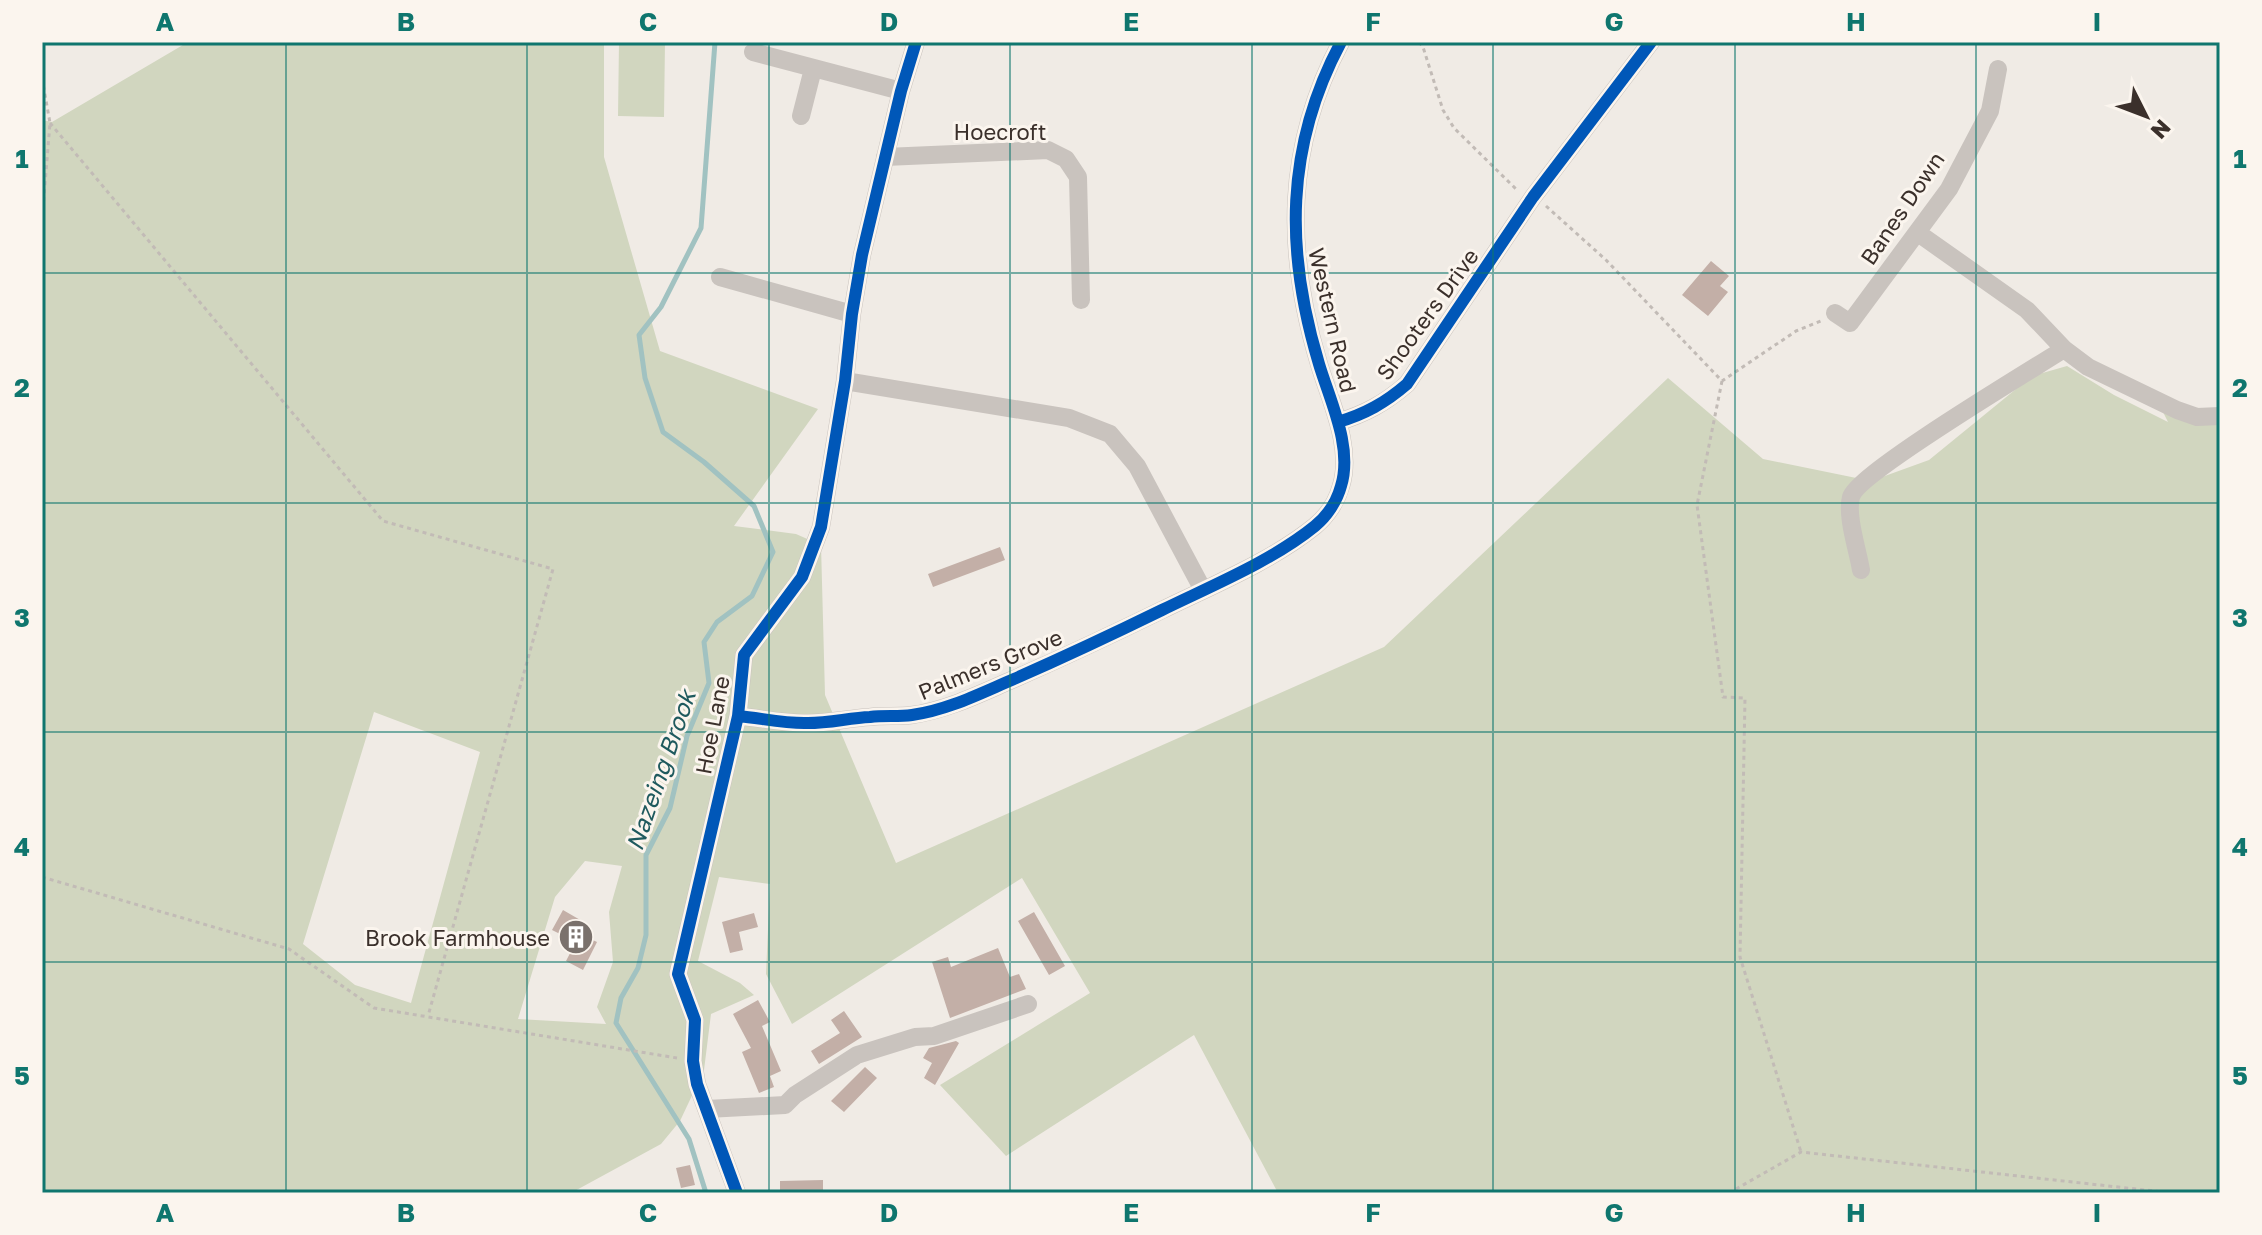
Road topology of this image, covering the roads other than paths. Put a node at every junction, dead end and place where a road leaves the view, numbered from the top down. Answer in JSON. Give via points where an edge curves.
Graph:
{"nodes":[{"id":1,"x":916,"y":42,"type":"edge"},
{"id":2,"x":1341,"y":42,"type":"edge"},
{"id":3,"x":1651,"y":42,"type":"edge"},
{"id":4,"x":753,"y":52,"type":"dead end"},
{"id":5,"x":813,"y":69,"type":"junction"},
{"id":6,"x":1998,"y":69,"type":"dead end"},
{"id":7,"x":901,"y":91,"type":"junction"},
{"id":8,"x":801,"y":116,"type":"dead end"},
{"id":9,"x":885,"y":157,"type":"junction"},
{"id":10,"x":1918,"y":233,"type":"junction"},
{"id":11,"x":720,"y":277,"type":"dead end"},
{"id":12,"x":1081,"y":300,"type":"dead end"},
{"id":13,"x":852,"y":314,"type":"junction"},
{"id":14,"x":1850,"y":324,"type":"road end"},
{"id":15,"x":2064,"y":349,"type":"junction"},
{"id":16,"x":845,"y":381,"type":"junction"},
{"id":17,"x":2220,"y":416,"type":"edge"},
{"id":18,"x":1338,"y":422,"type":"junction"},
{"id":19,"x":1861,"y":570,"type":"dead end"},
{"id":20,"x":1203,"y":590,"type":"junction"},
{"id":21,"x":738,"y":716,"type":"junction"},
{"id":22,"x":1028,"y":1004,"type":"dead end"},
{"id":23,"x":707,"y":1109,"type":"junction"},
{"id":24,"x":737,"y":1193,"type":"edge"}],
"edges":[{"from":1,"to":7,"type":"street","name":"Hoe Lane"},
{"from":2,"to":18,"type":"street","name":"Western Road","via":[[1302,145],[1294,193],[1302,292]]},
{"from":3,"to":18,"type":"street","name":"Shooters Drive","via":[[1532,199],[1407,384],[1386,403]]},
{"from":4,"to":5,"type":"street"},
{"from":5,"to":7,"type":"street"},
{"from":5,"to":8,"type":"street"},
{"from":6,"to":10,"type":"street","name":"Banes Down","via":[[1990,111],[1949,189]]},
{"from":7,"to":9,"type":"street","name":"Hoe Lane"},
{"from":9,"to":12,"type":"street","name":"Hoecroft","via":[[1048,150],[1066,159],[1078,177]]},
{"from":9,"to":13,"type":"street","name":"Hoe Lane"},
{"from":10,"to":14,"type":"street","name":"Banes Down"},
{"from":10,"to":15,"type":"street","via":[[2027,310]]},
{"from":11,"to":13,"type":"street"},
{"from":13,"to":16,"type":"street","name":"Hoe Lane"},
{"from":15,"to":17,"type":"street","via":[[2123,386],[2177,410],[2197,417]]},
{"from":15,"to":19,"type":"street","via":[[1886,464],[1854,491],[1850,510]]},
{"from":16,"to":20,"type":"street","via":[[1069,418],[1110,434],[1137,466]]},
{"from":16,"to":21,"type":"street","name":"Hoe Lane","via":[[821,527],[802,577],[744,655]]},
{"from":18,"to":20,"type":"street","name":"Palmers Grove","via":[[1345,464],[1341,486],[1318,524]]},
{"from":20,"to":21,"type":"street","name":"Palmers Grove","via":[[943,708],[911,716],[806,724]]},
{"from":21,"to":23,"type":"street","name":"Hoe Lane","via":[[678,974],[695,1020],[693,1061]]},
{"from":22,"to":23,"type":"street","via":[[857,1055],[785,1105]]},
{"from":23,"to":24,"type":"street","name":"Hoe Lane"}]}
